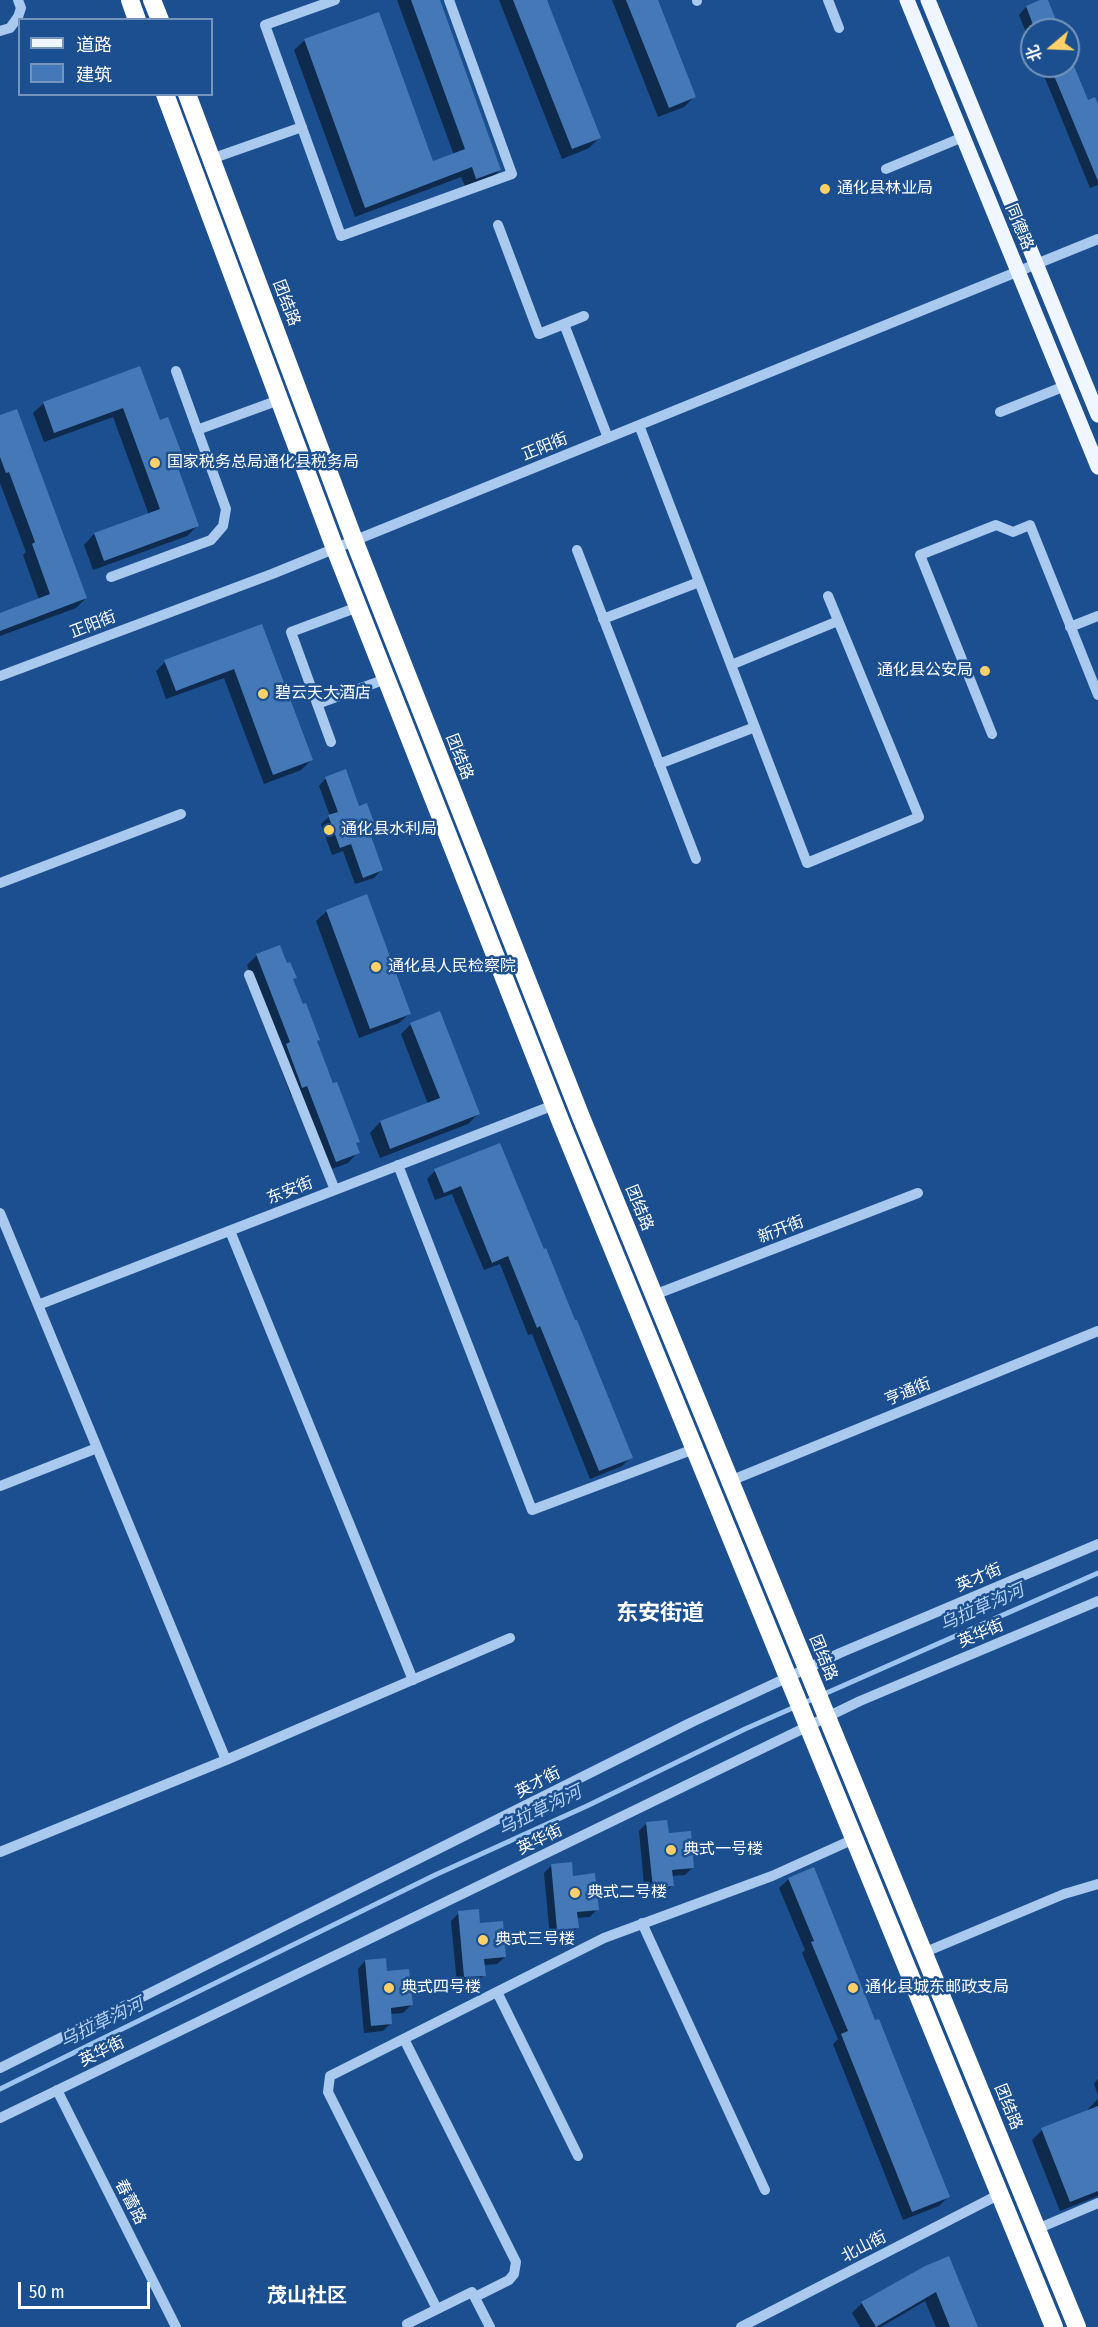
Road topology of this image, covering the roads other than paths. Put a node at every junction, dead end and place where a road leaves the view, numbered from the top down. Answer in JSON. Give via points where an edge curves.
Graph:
{"nodes":[{"id":1,"x":18,"y":0,"type":"edge"},
{"id":2,"x":130,"y":0,"type":"edge"},
{"id":3,"x":152,"y":0,"type":"edge"},
{"id":4,"x":335,"y":0,"type":"edge"},
{"id":5,"x":449,"y":0,"type":"edge"},
{"id":6,"x":828,"y":0,"type":"edge"},
{"id":7,"x":907,"y":0,"type":"edge"},
{"id":8,"x":928,"y":0,"type":"edge"},
{"id":9,"x":137,"y":18,"type":"edge"},
{"id":10,"x":159,"y":18,"type":"edge"},
{"id":11,"x":839,"y":28,"type":"dead end"},
{"id":12,"x":0,"y":31,"type":"edge"},
{"id":13,"x":166,"y":96,"type":"edge"},
{"id":14,"x":188,"y":96,"type":"edge"},
{"id":15,"x":302,"y":127,"type":"junction"},
{"id":16,"x":963,"y":137,"type":"junction"},
{"id":17,"x":211,"y":159,"type":"junction"},
{"id":18,"x":886,"y":168,"type":"dead end"},
{"id":19,"x":498,"y":225,"type":"dead end"},
{"id":20,"x":1098,"y":239,"type":"edge"},
{"id":21,"x":1036,"y":264,"type":"junction"},
{"id":22,"x":1018,"y":272,"type":"junction"},
{"id":23,"x":584,"y":316,"type":"dead end"},
{"id":24,"x":564,"y":324,"type":"junction"},
{"id":25,"x":176,"y":371,"type":"dead end"},
{"id":26,"x":1065,"y":386,"type":"junction"},
{"id":27,"x":279,"y":400,"type":"junction"},
{"id":28,"x":1000,"y":412,"type":"dead end"},
{"id":29,"x":1098,"y":415,"type":"edge"},
{"id":30,"x":639,"y":425,"type":"junction"},
{"id":31,"x":197,"y":430,"type":"junction"},
{"id":32,"x":608,"y":438,"type":"junction"},
{"id":33,"x":1098,"y":467,"type":"edge"},
{"id":34,"x":354,"y":540,"type":"junction"},
{"id":35,"x":335,"y":548,"type":"junction"},
{"id":36,"x":577,"y":550,"type":"dead end"},
{"id":37,"x":111,"y":577,"type":"dead end"},
{"id":38,"x":699,"y":582,"type":"junction"},
{"id":39,"x":828,"y":596,"type":"dead end"},
{"id":40,"x":358,"y":607,"type":"junction"},
{"id":41,"x":1098,"y":616,"type":"edge"},
{"id":42,"x":603,"y":619,"type":"junction"},
{"id":43,"x":838,"y":621,"type":"junction"},
{"id":44,"x":1070,"y":627,"type":"junction"},
{"id":45,"x":731,"y":665,"type":"junction"},
{"id":46,"x":0,"y":676,"type":"edge"},
{"id":47,"x":386,"y":679,"type":"junction"},
{"id":48,"x":1098,"y":695,"type":"edge"},
{"id":49,"x":317,"y":704,"type":"junction"},
{"id":50,"x":755,"y":727,"type":"junction"},
{"id":51,"x":992,"y":734,"type":"dead end"},
{"id":52,"x":331,"y":742,"type":"dead end"},
{"id":53,"x":659,"y":764,"type":"junction"},
{"id":54,"x":182,"y":814,"type":"dead end"},
{"id":55,"x":696,"y":859,"type":"dead end"},
{"id":56,"x":0,"y":883,"type":"edge"},
{"id":57,"x":249,"y":975,"type":"dead end"},
{"id":58,"x":554,"y":1105,"type":"junction"},
{"id":59,"x":398,"y":1165,"type":"junction"},
{"id":60,"x":335,"y":1190,"type":"junction"},
{"id":61,"x":918,"y":1193,"type":"dead end"},
{"id":62,"x":0,"y":1213,"type":"edge"},
{"id":63,"x":230,"y":1230,"type":"junction"},
{"id":64,"x":654,"y":1295,"type":"junction"},
{"id":65,"x":38,"y":1305,"type":"junction"},
{"id":66,"x":1098,"y":1331,"type":"edge"},
{"id":67,"x":97,"y":1448,"type":"junction"},
{"id":68,"x":694,"y":1449,"type":"junction"},
{"id":69,"x":729,"y":1481,"type":"junction"},
{"id":70,"x":0,"y":1486,"type":"edge"},
{"id":71,"x":1098,"y":1544,"type":"edge"},
{"id":72,"x":1098,"y":1601,"type":"edge"},
{"id":73,"x":510,"y":1638,"type":"dead end"},
{"id":74,"x":806,"y":1668,"type":"junction"},
{"id":75,"x":788,"y":1677,"type":"junction"},
{"id":76,"x":413,"y":1680,"type":"junction"},
{"id":77,"x":827,"y":1718,"type":"junction"},
{"id":78,"x":808,"y":1727,"type":"junction"},
{"id":79,"x":226,"y":1760,"type":"junction"},
{"id":80,"x":854,"y":1839,"type":"junction"},
{"id":81,"x":0,"y":1852,"type":"edge"},
{"id":82,"x":1098,"y":1884,"type":"edge"},
{"id":83,"x":642,"y":1923,"type":"junction"},
{"id":84,"x":923,"y":1953,"type":"junction"},
{"id":85,"x":497,"y":1992,"type":"junction"},
{"id":86,"x":404,"y":2039,"type":"junction"},
{"id":87,"x":0,"y":2068,"type":"edge"},
{"id":88,"x":57,"y":2090,"type":"junction"},
{"id":89,"x":0,"y":2118,"type":"edge"},
{"id":90,"x":578,"y":2156,"type":"dead end"},
{"id":91,"x":765,"y":2190,"type":"dead end"},
{"id":92,"x":1000,"y":2194,"type":"junction"},
{"id":93,"x":1098,"y":2203,"type":"edge"},
{"id":94,"x":1037,"y":2229,"type":"junction"},
{"id":95,"x":475,"y":2297,"type":"junction"},
{"id":96,"x":437,"y":2309,"type":"junction"},
{"id":97,"x":176,"y":2327,"type":"edge"},
{"id":98,"x":408,"y":2327,"type":"edge"},
{"id":99,"x":490,"y":2327,"type":"edge"},
{"id":100,"x":741,"y":2327,"type":"edge"},
{"id":101,"x":1054,"y":2327,"type":"edge"},
{"id":102,"x":1077,"y":2327,"type":"edge"}],
"edges":[{"from":1,"to":12,"type":"street","via":[[18,17],[10,28]]},
{"from":2,"to":9,"type":"highway"},
{"from":3,"to":10,"type":"highway"},
{"from":4,"to":15,"type":"street","via":[[265,25]]},
{"from":5,"to":15,"type":"street","via":[[512,174],[341,236]]},
{"from":6,"to":11,"type":"street"},
{"from":7,"to":16,"type":"main road","name":"同德路"},
{"from":8,"to":21,"type":"main road","name":"同德路"},
{"from":13,"to":27,"type":"highway"},
{"from":14,"to":17,"type":"highway","name":"团结路"},
{"from":15,"to":17,"type":"street"},
{"from":16,"to":18,"type":"street"},
{"from":16,"to":22,"type":"main road","name":"同德路"},
{"from":17,"to":34,"type":"highway","name":"团结路"},
{"from":19,"to":24,"type":"street","via":[[539,334]]},
{"from":20,"to":21,"type":"street","name":"正阳街"},
{"from":21,"to":22,"type":"street","name":"正阳街"},
{"from":21,"to":29,"type":"main road","name":"同德路"},
{"from":22,"to":26,"type":"main road","name":"同德路"},
{"from":22,"to":30,"type":"street","name":"正阳街"},
{"from":23,"to":24,"type":"street"},
{"from":24,"to":32,"type":"street"},
{"from":25,"to":31,"type":"street"},
{"from":26,"to":28,"type":"street"},
{"from":26,"to":33,"type":"main road","name":"同德路"},
{"from":27,"to":31,"type":"street"},
{"from":27,"to":35,"type":"highway"},
{"from":30,"to":32,"type":"street","name":"正阳街"},
{"from":30,"to":38,"type":"street"},
{"from":31,"to":37,"type":"street","via":[[226,509],[223,526],[211,540]]},
{"from":32,"to":34,"type":"street","name":"正阳街"},
{"from":34,"to":35,"type":"street","name":"正阳街"},
{"from":34,"to":64,"type":"highway","name":"团结路"},
{"from":35,"to":40,"type":"highway"},
{"from":35,"to":46,"type":"street","name":"正阳街"},
{"from":36,"to":42,"type":"street"},
{"from":38,"to":42,"type":"street"},
{"from":38,"to":45,"type":"street"},
{"from":39,"to":43,"type":"street"},
{"from":40,"to":47,"type":"highway"},
{"from":40,"to":49,"type":"street","via":[[291,632]]},
{"from":41,"to":44,"type":"street"},
{"from":42,"to":53,"type":"street"},
{"from":43,"to":45,"type":"street"},
{"from":43,"to":50,"type":"street","via":[[919,817],[807,863]]},
{"from":44,"to":48,"type":"street"},
{"from":44,"to":51,"type":"street","via":[[1030,525],[1013,532],[996,525],[920,555]]},
{"from":45,"to":50,"type":"street"},
{"from":47,"to":49,"type":"street"},
{"from":47,"to":58,"type":"highway"},
{"from":49,"to":52,"type":"street"},
{"from":50,"to":53,"type":"street"},
{"from":53,"to":55,"type":"street"},
{"from":54,"to":56,"type":"street"},
{"from":57,"to":60,"type":"street"},
{"from":58,"to":59,"type":"street","name":"东安街"},
{"from":58,"to":68,"type":"highway"},
{"from":59,"to":60,"type":"street","name":"东安街"},
{"from":59,"to":68,"type":"street","via":[[531,1510]]},
{"from":60,"to":63,"type":"street","name":"东安街"},
{"from":61,"to":64,"type":"street","name":"新开街"},
{"from":62,"to":65,"type":"street"},
{"from":63,"to":65,"type":"street","name":"东安街"},
{"from":63,"to":76,"type":"street"},
{"from":64,"to":69,"type":"highway","name":"团结路"},
{"from":65,"to":67,"type":"street"},
{"from":66,"to":69,"type":"street","name":"亨通街"},
{"from":67,"to":70,"type":"street"},
{"from":67,"to":79,"type":"street"},
{"from":68,"to":75,"type":"highway"},
{"from":69,"to":74,"type":"highway","name":"团结路"},
{"from":71,"to":74,"type":"street","name":"英才街"},
{"from":72,"to":77,"type":"street","name":"英华街"},
{"from":73,"to":76,"type":"street"},
{"from":74,"to":75,"type":"street","name":"英才街"},
{"from":74,"to":77,"type":"highway","name":"团结路"},
{"from":75,"to":78,"type":"highway"},
{"from":75,"to":87,"type":"street","name":"英才街"},
{"from":76,"to":79,"type":"street"},
{"from":77,"to":78,"type":"street","name":"英华街"},
{"from":77,"to":84,"type":"highway","name":"团结路"},
{"from":78,"to":80,"type":"highway"},
{"from":78,"to":88,"type":"street","name":"英华街"},
{"from":79,"to":81,"type":"street"},
{"from":80,"to":83,"type":"street","via":[[772,1875]]},
{"from":80,"to":92,"type":"highway"},
{"from":82,"to":84,"type":"street","via":[[1064,1894]]},
{"from":83,"to":85,"type":"street"},
{"from":83,"to":91,"type":"street"},
{"from":84,"to":94,"type":"highway","name":"团结路"},
{"from":85,"to":86,"type":"street"},
{"from":85,"to":90,"type":"street"},
{"from":86,"to":95,"type":"street","via":[[516,2262],[509,2280]]},
{"from":86,"to":96,"type":"street","via":[[330,2076],[328,2092]]},
{"from":88,"to":89,"type":"street","name":"英华街"},
{"from":88,"to":97,"type":"street","name":"春蕾路"},
{"from":92,"to":100,"type":"street","name":"北山街"},
{"from":92,"to":101,"type":"highway"},
{"from":93,"to":94,"type":"street"},
{"from":94,"to":102,"type":"highway","name":"团结路"},
{"from":95,"to":96,"type":"street","via":[[472,2292]]},
{"from":95,"to":99,"type":"street"},
{"from":96,"to":98,"type":"street","via":[[407,2324]]}]}
